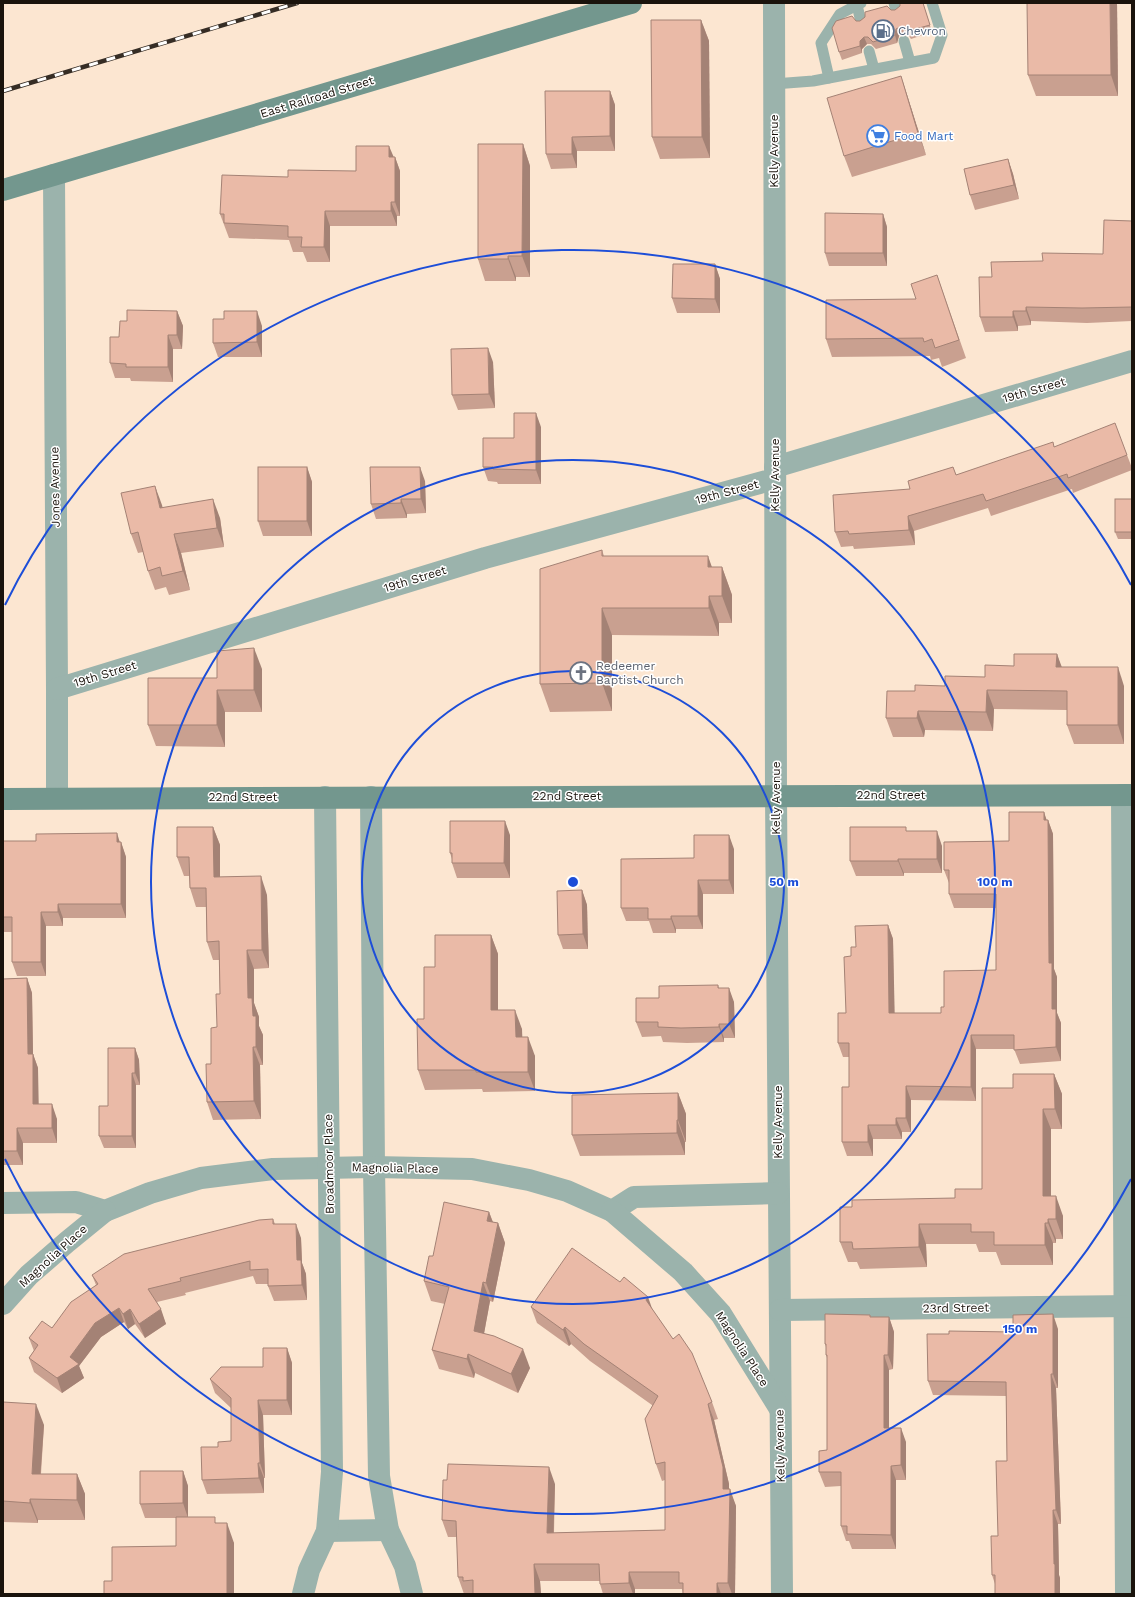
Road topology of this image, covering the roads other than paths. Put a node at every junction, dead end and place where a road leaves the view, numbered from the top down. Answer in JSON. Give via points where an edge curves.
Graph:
{"nodes":[{"id":1,"x":630,"y":3,"type":"edge"},
{"id":2,"x":774,"y":3,"type":"edge"},
{"id":3,"x":932,"y":3,"type":"edge"},
{"id":4,"x":859,"y":4,"type":"edge"},
{"id":5,"x":861,"y":22,"type":"edge"},
{"id":6,"x":904,"y":41,"type":"dead end"},
{"id":7,"x":869,"y":51,"type":"dead end"},
{"id":8,"x":910,"y":62,"type":"junction"},
{"id":9,"x":874,"y":69,"type":"junction"},
{"id":10,"x":829,"y":78,"type":"junction"},
{"id":11,"x":774,"y":84,"type":"junction"},
{"id":12,"x":54,"y":175,"type":"junction"},
{"id":13,"x":3,"y":190,"type":"edge"},
{"id":14,"x":1132,"y":361,"type":"edge"},
{"id":15,"x":775,"y":473,"type":"junction"},
{"id":16,"x":57,"y":689,"type":"junction"},
{"id":17,"x":776,"y":795,"type":"junction"},
{"id":18,"x":1127,"y":795,"type":"edge"},
{"id":19,"x":325,"y":797,"type":"junction"},
{"id":20,"x":371,"y":797,"type":"junction"},
{"id":21,"x":57,"y":798,"type":"junction"},
{"id":22,"x":3,"y":799,"type":"edge"},
{"id":23,"x":329,"y":1167,"type":"junction"},
{"id":24,"x":374,"y":1167,"type":"junction"},
{"id":25,"x":778,"y":1194,"type":"junction"},
{"id":26,"x":3,"y":1203,"type":"edge"},
{"id":27,"x":105,"y":1211,"type":"junction"},
{"id":28,"x":612,"y":1211,"type":"junction"},
{"id":29,"x":3,"y":1304,"type":"edge"},
{"id":30,"x":1128,"y":1306,"type":"edge"},
{"id":31,"x":780,"y":1310,"type":"junction"},
{"id":32,"x":780,"y":1409,"type":"junction"},
{"id":33,"x":388,"y":1530,"type":"junction"},
{"id":34,"x":327,"y":1531,"type":"junction"},
{"id":35,"x":303,"y":1594,"type":"edge"},
{"id":36,"x":412,"y":1594,"type":"edge"},
{"id":37,"x":782,"y":1594,"type":"edge"},
{"id":38,"x":1126,"y":1594,"type":"edge"}],
"edges":[{"from":1,"to":12,"type":"street","name":"East Railroad Street"},
{"from":2,"to":11,"type":"street","name":"Kelly Avenue"},
{"from":3,"to":8,"type":"lane","via":[[942,35],[934,58]]},
{"from":4,"to":5,"type":"lane"},
{"from":4,"to":10,"type":"lane","via":[[840,14],[821,43]]},
{"from":6,"to":8,"type":"lane"},
{"from":7,"to":9,"type":"lane"},
{"from":8,"to":9,"type":"lane"},
{"from":9,"to":10,"type":"lane"},
{"from":10,"to":11,"type":"lane"},
{"from":11,"to":15,"type":"street","name":"Kelly Avenue"},
{"from":12,"to":13,"type":"street","name":"East Railroad Street"},
{"from":12,"to":16,"type":"street","name":"Jones Avenue"},
{"from":14,"to":15,"type":"street","name":"19th Street"},
{"from":15,"to":16,"type":"street","name":"19th Street","via":[[485,558]]},
{"from":15,"to":17,"type":"street","name":"Kelly Avenue"},
{"from":16,"to":21,"type":"street","name":"Jones Avenue"},
{"from":17,"to":18,"type":"street","name":"22nd Street"},
{"from":17,"to":20,"type":"street","name":"22nd Street"},
{"from":17,"to":25,"type":"street","name":"Kelly Avenue"},
{"from":18,"to":30,"type":"street"},
{"from":19,"to":20,"type":"street","name":"22nd Street"},
{"from":19,"to":21,"type":"street","name":"22nd Street"},
{"from":19,"to":23,"type":"street","name":"Broadmoor Place"},
{"from":20,"to":24,"type":"street"},
{"from":21,"to":22,"type":"street","name":"22nd Street"},
{"from":23,"to":24,"type":"street","name":"Magnolia Place"},
{"from":23,"to":27,"type":"street","name":"Magnolia Place","via":[[273,1169],[201,1178],[150,1192]]},
{"from":23,"to":34,"type":"street","name":"Broadmoor Place","via":[[332,1472]]},
{"from":24,"to":28,"type":"street","name":"Magnolia Place","via":[[472,1169],[529,1180],[567,1191]]},
{"from":24,"to":33,"type":"street","via":[[379,1476]]},
{"from":25,"to":28,"type":"street","via":[[634,1197]]},
{"from":25,"to":31,"type":"street","name":"Kelly Avenue"},
{"from":26,"to":27,"type":"street","name":"Magnolia Place","via":[[76,1202]]},
{"from":27,"to":29,"type":"street","name":"Magnolia Place","via":[[29,1275]]},
{"from":28,"to":32,"type":"street","name":"Magnolia Place","via":[[683,1272],[721,1314]]},
{"from":30,"to":31,"type":"street","name":"23rd Street"},
{"from":30,"to":38,"type":"street"},
{"from":31,"to":32,"type":"street","name":"Kelly Avenue"},
{"from":32,"to":37,"type":"street","name":"Kelly Avenue"},
{"from":33,"to":34,"type":"street"},
{"from":33,"to":36,"type":"street","via":[[405,1566]]},
{"from":34,"to":35,"type":"street","name":"Broadmoor Place","via":[[310,1570]]}]}
